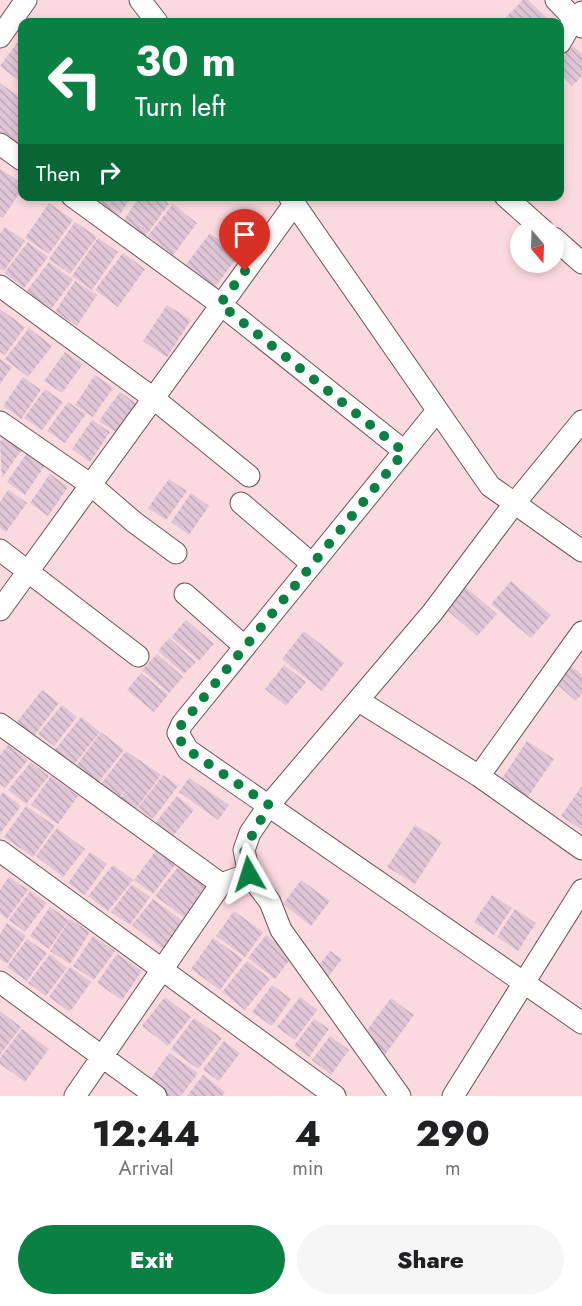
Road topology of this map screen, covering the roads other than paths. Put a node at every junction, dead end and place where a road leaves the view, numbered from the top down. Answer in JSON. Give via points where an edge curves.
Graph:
{"nodes":[{"id":1,"x":26,"y":0,"type":"edge"},
{"id":2,"x":140,"y":0,"type":"edge"},
{"id":3,"x":555,"y":0,"type":"edge"},
{"id":4,"x":154,"y":18,"type":"edge"},
{"id":5,"x":579,"y":19,"type":"edge"},
{"id":6,"x":9,"y":24,"type":"edge"},
{"id":7,"x":564,"y":38,"type":"edge"},
{"id":8,"x":0,"y":144,"type":"edge"},
{"id":9,"x":18,"y":157,"type":"edge"},
{"id":10,"x":79,"y":201,"type":"edge"},
{"id":11,"x":291,"y":201,"type":"edge"},
{"id":12,"x":293,"y":201,"type":"edge"},
{"id":13,"x":511,"y":201,"type":"edge"},
{"id":14,"x":531,"y":219,"type":"edge"},
{"id":15,"x":564,"y":247,"type":"edge"},
{"id":16,"x":582,"y":263,"type":"edge"},
{"id":17,"x":0,"y":286,"type":"edge"},
{"id":18,"x":220,"y":304,"type":"junction"},
{"id":19,"x":153,"y":398,"type":"junction"},
{"id":20,"x":437,"y":411,"type":"junction"},
{"id":21,"x":582,"y":421,"type":"edge"},
{"id":22,"x":0,"y":422,"type":"edge"},
{"id":23,"x":404,"y":452,"type":"junction"},
{"id":24,"x":249,"y":476,"type":"dead end"},
{"id":25,"x":91,"y":485,"type":"junction"},
{"id":26,"x":242,"y":504,"type":"dead end"},
{"id":27,"x":514,"y":504,"type":"junction"},
{"id":28,"x":0,"y":550,"type":"edge"},
{"id":29,"x":582,"y":551,"type":"edge"},
{"id":30,"x":176,"y":553,"type":"dead end"},
{"id":31,"x":312,"y":564,"type":"junction"},
{"id":32,"x":28,"y":570,"type":"junction"},
{"id":33,"x":185,"y":594,"type":"dead end"},
{"id":34,"x":0,"y":610,"type":"edge"},
{"id":35,"x":582,"y":632,"type":"edge"},
{"id":36,"x":245,"y":647,"type":"junction"},
{"id":37,"x":138,"y":656,"type":"dead end"},
{"id":38,"x":359,"y":701,"type":"junction"},
{"id":39,"x":0,"y":724,"type":"edge"},
{"id":40,"x":479,"y":776,"type":"junction"},
{"id":41,"x":269,"y":805,"type":"junction"},
{"id":42,"x":582,"y":849,"type":"edge"},
{"id":43,"x":0,"y":851,"type":"edge"},
{"id":44,"x":249,"y":874,"type":"junction"},
{"id":45,"x":221,"y":884,"type":"junction"},
{"id":46,"x":582,"y":890,"type":"edge"},
{"id":47,"x":162,"y":970,"type":"junction"},
{"id":48,"x":0,"y":982,"type":"edge"},
{"id":49,"x":522,"y":983,"type":"junction"},
{"id":50,"x":582,"y":1023,"type":"edge"},
{"id":51,"x":103,"y":1056,"type":"junction"},
{"id":52,"x":75,"y":1096,"type":"edge"},
{"id":53,"x":156,"y":1096,"type":"edge"},
{"id":54,"x":335,"y":1096,"type":"edge"},
{"id":55,"x":399,"y":1096,"type":"edge"},
{"id":56,"x":453,"y":1096,"type":"edge"}],
"edges":[{"from":1,"to":6,"type":"street"},
{"from":2,"to":4,"type":"street"},
{"from":3,"to":5,"type":"street"},
{"from":5,"to":7,"type":"street"},
{"from":8,"to":9,"type":"street"},
{"from":10,"to":18,"type":"street"},
{"from":11,"to":18,"type":"street"},
{"from":12,"to":20,"type":"street"},
{"from":13,"to":14,"type":"street"},
{"from":15,"to":16,"type":"street"},
{"from":17,"to":19,"type":"street"},
{"from":18,"to":19,"type":"street"},
{"from":18,"to":23,"type":"street"},
{"from":19,"to":24,"type":"street"},
{"from":19,"to":25,"type":"street"},
{"from":20,"to":23,"type":"street"},
{"from":20,"to":27,"type":"street","via":[[490,486]]},
{"from":21,"to":27,"type":"street"},
{"from":22,"to":25,"type":"street"},
{"from":23,"to":31,"type":"street"},
{"from":25,"to":30,"type":"street"},
{"from":25,"to":32,"type":"street"},
{"from":26,"to":31,"type":"street"},
{"from":27,"to":29,"type":"street"},
{"from":27,"to":38,"type":"street"},
{"from":28,"to":32,"type":"street"},
{"from":31,"to":36,"type":"street"},
{"from":32,"to":34,"type":"street"},
{"from":32,"to":37,"type":"street"},
{"from":33,"to":36,"type":"street"},
{"from":35,"to":40,"type":"street"},
{"from":36,"to":41,"type":"street","via":[[178,733],[188,750]]},
{"from":38,"to":40,"type":"street"},
{"from":38,"to":41,"type":"street"},
{"from":39,"to":45,"type":"street"},
{"from":40,"to":42,"type":"street"},
{"from":41,"to":44,"type":"street","via":[[244,850]]},
{"from":41,"to":49,"type":"street"},
{"from":43,"to":47,"type":"street"},
{"from":44,"to":45,"type":"street"},
{"from":44,"to":55,"type":"street","via":[[270,902],[281,930]]},
{"from":45,"to":47,"type":"street"},
{"from":46,"to":49,"type":"street"},
{"from":47,"to":51,"type":"street"},
{"from":47,"to":54,"type":"street"},
{"from":48,"to":51,"type":"street"},
{"from":49,"to":50,"type":"street"},
{"from":49,"to":56,"type":"street"},
{"from":51,"to":52,"type":"street"},
{"from":51,"to":53,"type":"street"}]}
